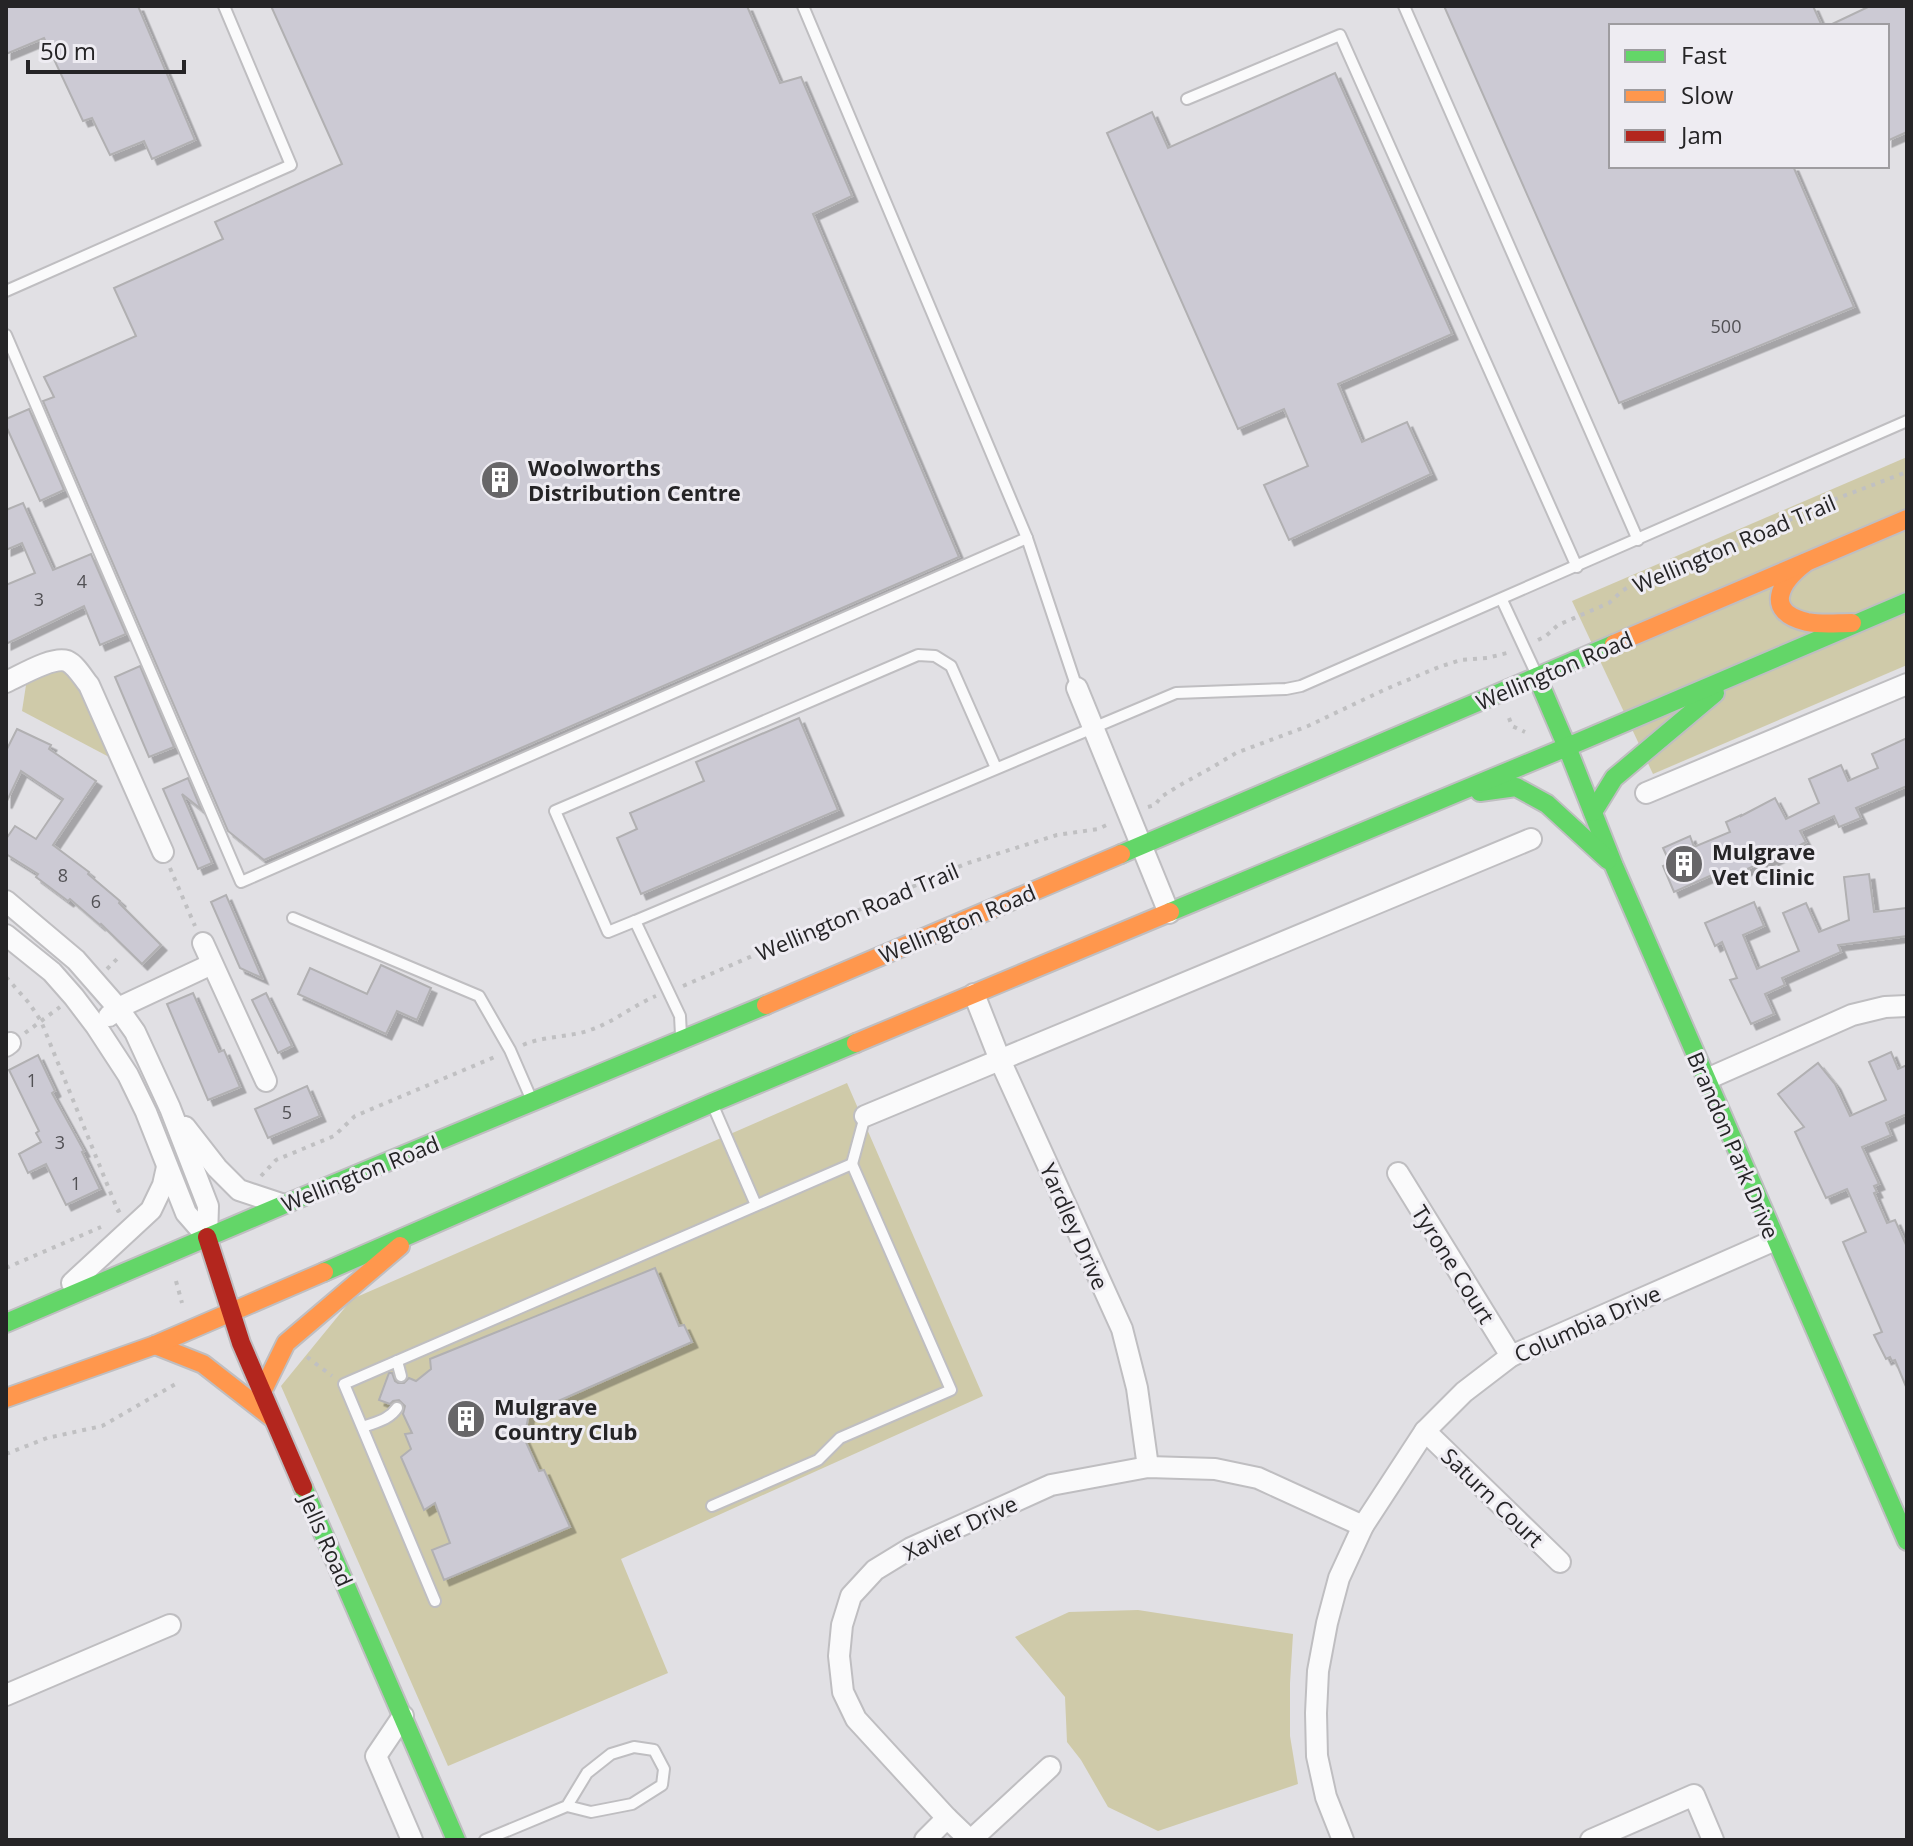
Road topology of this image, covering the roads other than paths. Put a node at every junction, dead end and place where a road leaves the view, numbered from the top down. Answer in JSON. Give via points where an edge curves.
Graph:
{"nodes":[{"id":1,"x":224,"y":6,"type":"edge"},
{"id":2,"x":803,"y":6,"type":"edge"},
{"id":3,"x":1404,"y":6,"type":"edge"},
{"id":4,"x":1187,"y":99,"type":"dead end"},
{"id":5,"x":6,"y":291,"type":"edge"},
{"id":6,"x":6,"y":335,"type":"edge"},
{"id":7,"x":1907,"y":421,"type":"edge"},
{"id":8,"x":1907,"y":500,"type":"edge"},
{"id":9,"x":1907,"y":519,"type":"edge"},
{"id":10,"x":1027,"y":538,"type":"junction"},
{"id":11,"x":1638,"y":540,"type":"junction"},
{"id":12,"x":1801,"y":565,"type":"junction"},
{"id":13,"x":1577,"y":567,"type":"junction"},
{"id":14,"x":1502,"y":600,"type":"junction"},
{"id":15,"x":1907,"y":602,"type":"edge"},
{"id":16,"x":1858,"y":623,"type":"junction"},
{"id":17,"x":1737,"y":675,"type":"junction"},
{"id":18,"x":1537,"y":677,"type":"junction"},
{"id":19,"x":6,"y":682,"type":"edge"},
{"id":20,"x":1907,"y":684,"type":"edge"},
{"id":21,"x":1077,"y":688,"type":"joint"},
{"id":22,"x":1094,"y":727,"type":"junction"},
{"id":23,"x":1567,"y":747,"type":"junction"},
{"id":24,"x":996,"y":768,"type":"junction"},
{"id":25,"x":1646,"y":793,"type":"dead end"},
{"id":26,"x":1449,"y":796,"type":"junction"},
{"id":27,"x":1593,"y":812,"type":"junction"},
{"id":28,"x":1531,"y":839,"type":"dead end"},
{"id":29,"x":1141,"y":845,"type":"junction"},
{"id":30,"x":163,"y":852,"type":"road end"},
{"id":31,"x":1614,"y":866,"type":"junction"},
{"id":32,"x":6,"y":901,"type":"edge"},
{"id":33,"x":1169,"y":913,"type":"junction"},
{"id":34,"x":293,"y":918,"type":"dead end"},
{"id":35,"x":635,"y":921,"type":"junction"},
{"id":36,"x":6,"y":935,"type":"edge"},
{"id":37,"x":203,"y":943,"type":"road end"},
{"id":38,"x":212,"y":964,"type":"junction"},
{"id":39,"x":974,"y":994,"type":"junction"},
{"id":40,"x":1907,"y":1006,"type":"edge"},
{"id":41,"x":118,"y":1008,"type":"junction"},
{"id":42,"x":96,"y":1026,"type":"junction"},
{"id":43,"x":681,"y":1041,"type":"junction"},
{"id":44,"x":1000,"y":1060,"type":"junction"},
{"id":45,"x":1707,"y":1079,"type":"junction"},
{"id":46,"x":266,"y":1081,"type":"dead end"},
{"id":47,"x":532,"y":1102,"type":"junction"},
{"id":48,"x":712,"y":1103,"type":"junction"},
{"id":49,"x":170,"y":1108,"type":"junction"},
{"id":50,"x":865,"y":1116,"type":"joint"},
{"id":51,"x":852,"y":1164,"type":"junction"},
{"id":52,"x":167,"y":1167,"type":"junction"},
{"id":53,"x":1398,"y":1173,"type":"dead end"},
{"id":54,"x":283,"y":1205,"type":"junction"},
{"id":55,"x":756,"y":1205,"type":"junction"},
{"id":56,"x":415,"y":1233,"type":"junction"},
{"id":57,"x":207,"y":1237,"type":"junction"},
{"id":58,"x":1775,"y":1240,"type":"junction"},
{"id":59,"x":48,"y":1305,"type":"junction"},
{"id":60,"x":231,"y":1311,"type":"junction"},
{"id":61,"x":6,"y":1323,"type":"edge"},
{"id":62,"x":155,"y":1345,"type":"junction"},
{"id":63,"x":1511,"y":1356,"type":"junction"},
{"id":64,"x":397,"y":1361,"type":"junction"},
{"id":65,"x":401,"y":1376,"type":"dead end"},
{"id":66,"x":262,"y":1392,"type":"junction"},
{"id":67,"x":6,"y":1398,"type":"edge"},
{"id":68,"x":397,"y":1408,"type":"dead end"},
{"id":69,"x":274,"y":1419,"type":"junction"},
{"id":70,"x":363,"y":1427,"type":"junction"},
{"id":71,"x":1425,"y":1431,"type":"junction"},
{"id":72,"x":1148,"y":1467,"type":"junction"},
{"id":73,"x":712,"y":1506,"type":"dead end"},
{"id":74,"x":1363,"y":1526,"type":"junction"},
{"id":75,"x":1907,"y":1541,"type":"edge"},
{"id":76,"x":1560,"y":1562,"type":"dead end"},
{"id":77,"x":435,"y":1601,"type":"dead end"},
{"id":78,"x":170,"y":1625,"type":"dead end"},
{"id":79,"x":6,"y":1695,"type":"edge"},
{"id":80,"x":403,"y":1716,"type":"junction"},
{"id":81,"x":1050,"y":1767,"type":"dead end"},
{"id":82,"x":567,"y":1806,"type":"junction"},
{"id":83,"x":947,"y":1818,"type":"junction"},
{"id":84,"x":412,"y":1840,"type":"edge"},
{"id":85,"x":456,"y":1840,"type":"edge"},
{"id":86,"x":485,"y":1840,"type":"edge"},
{"id":87,"x":925,"y":1840,"type":"edge"},
{"id":88,"x":970,"y":1840,"type":"edge"},
{"id":89,"x":1343,"y":1840,"type":"edge"},
{"id":90,"x":1591,"y":1840,"type":"edge"},
{"id":91,"x":1713,"y":1840,"type":"edge"}],
"edges":[{"from":1,"to":5,"type":"lane","via":[[291,165]]},
{"from":2,"to":10,"type":"lane"},
{"from":3,"to":11,"type":"lane"},
{"from":4,"to":13,"type":"lane","via":[[1340,35]]},
{"from":6,"to":10,"type":"lane","via":[[241,882]]},
{"from":7,"to":11,"type":"lane"},
{"from":8,"to":12,"type":"main road"},
{"from":9,"to":12,"type":"main road","name":"Wellington Road"},
{"from":10,"to":21,"type":"lane"},
{"from":11,"to":13,"type":"lane"},
{"from":12,"to":16,"type":"main road","via":[[1782,583],[1778,601],[1784,610],[1815,623]]},
{"from":12,"to":18,"type":"main road","name":"Wellington Road"},
{"from":13,"to":14,"type":"lane"},
{"from":14,"to":18,"type":"lane"},
{"from":14,"to":22,"type":"lane","via":[[1301,686],[1176,693]]},
{"from":15,"to":16,"type":"main road"},
{"from":16,"to":17,"type":"main road"},
{"from":17,"to":23,"type":"main road"},
{"from":17,"to":27,"type":"main road","via":[[1614,778]]},
{"from":18,"to":23,"type":"main road","name":"Brandon Park Drive"},
{"from":18,"to":29,"type":"main road","name":"Wellington Road"},
{"from":19,"to":30,"type":"street","via":[[59,661],[76,669],[89,685]]},
{"from":20,"to":25,"type":"street"},
{"from":21,"to":22,"type":"street"},
{"from":22,"to":24,"type":"lane"},
{"from":22,"to":29,"type":"street"},
{"from":23,"to":26,"type":"main road"},
{"from":23,"to":27,"type":"main road","name":"Brandon Park Drive"},
{"from":24,"to":35,"type":"lane"},
{"from":24,"to":35,"type":"lane","via":[[951,666],[935,656],[918,655],[555,811],[608,932]]},
{"from":26,"to":31,"type":"main road","via":[[1516,787],[1547,804]]},
{"from":26,"to":33,"type":"main road"},
{"from":27,"to":31,"type":"main road","name":"Brandon Park Drive"},
{"from":28,"to":44,"type":"street"},
{"from":29,"to":33,"type":"street"},
{"from":29,"to":43,"type":"main road","name":"Wellington Road"},
{"from":31,"to":45,"type":"main road","name":"Brandon Park Drive"},
{"from":32,"to":41,"type":"street","via":[[76,960]]},
{"from":33,"to":39,"type":"main road"},
{"from":34,"to":47,"type":"lane","via":[[479,996]]},
{"from":35,"to":43,"type":"lane","via":[[680,1016]]},
{"from":36,"to":42,"type":"street","via":[[52,972]]},
{"from":37,"to":38,"type":"street"},
{"from":38,"to":41,"type":"street"},
{"from":38,"to":46,"type":"street"},
{"from":39,"to":44,"type":"street","name":"Yardley Drive"},
{"from":39,"to":48,"type":"main road"},
{"from":40,"to":45,"type":"street","via":[[1852,1015]]},
{"from":41,"to":42,"type":"street"},
{"from":41,"to":49,"type":"street","via":[[135,1032]]},
{"from":42,"to":52,"type":"street","via":[[128,1075]]},
{"from":43,"to":47,"type":"main road","name":"Wellington Road"},
{"from":44,"to":50,"type":"street"},
{"from":44,"to":72,"type":"street","name":"Yardley Drive","via":[[1122,1329]]},
{"from":45,"to":58,"type":"main road","name":"Brandon Park Drive"},
{"from":47,"to":54,"type":"main road","name":"Wellington Road"},
{"from":48,"to":55,"type":"lane"},
{"from":48,"to":56,"type":"main road"},
{"from":49,"to":54,"type":"street","via":[[239,1190]]},
{"from":49,"to":57,"type":"street","via":[[208,1206]]},
{"from":50,"to":51,"type":"lane"},
{"from":51,"to":55,"type":"lane"},
{"from":51,"to":73,"type":"lane","via":[[951,1390],[840,1438],[818,1460]]},
{"from":52,"to":57,"type":"street","via":[[186,1213]]},
{"from":52,"to":59,"type":"street","via":[[151,1210]]},
{"from":53,"to":63,"type":"street","name":"Tyrone Court"},
{"from":54,"to":57,"type":"main road","name":"Wellington Road"},
{"from":55,"to":64,"type":"lane"},
{"from":56,"to":60,"type":"main road"},
{"from":56,"to":66,"type":"main road","via":[[286,1343]]},
{"from":57,"to":59,"type":"main road","name":"Wellington Road"},
{"from":57,"to":60,"type":"main road","name":"Jells Road"},
{"from":58,"to":63,"type":"street","name":"Columbia Drive"},
{"from":58,"to":75,"type":"main road","name":"Brandon Park Drive"},
{"from":59,"to":61,"type":"main road","name":"Wellington Road"},
{"from":60,"to":62,"type":"main road"},
{"from":60,"to":66,"type":"main road","name":"Jells Road"},
{"from":62,"to":67,"type":"main road"},
{"from":62,"to":69,"type":"main road","via":[[203,1364]]},
{"from":63,"to":71,"type":"street","name":"Columbia Drive"},
{"from":64,"to":65,"type":"lane"},
{"from":64,"to":70,"type":"lane","via":[[344,1384]]},
{"from":66,"to":69,"type":"main road","name":"Jells Road"},
{"from":68,"to":70,"type":"lane"},
{"from":69,"to":80,"type":"main road","name":"Jells Road"},
{"from":70,"to":77,"type":"lane"},
{"from":71,"to":74,"type":"street","name":"Columbia Drive"},
{"from":71,"to":76,"type":"street","name":"Saturn Court"},
{"from":72,"to":74,"type":"street","name":"Xavier Drive","via":[[1215,1469],[1258,1478]]},
{"from":72,"to":83,"type":"street","name":"Xavier Drive","via":[[1051,1485],[911,1548],[875,1570],[851,1596],[839,1656],[843,1692],[856,1719]]},
{"from":74,"to":89,"type":"street","name":"Columbia Drive","via":[[1339,1578],[1318,1671],[1317,1756]]},
{"from":78,"to":79,"type":"street"},
{"from":80,"to":84,"type":"street","via":[[376,1756]]},
{"from":80,"to":85,"type":"main road","name":"Jells Road"},
{"from":81,"to":88,"type":"street"},
{"from":82,"to":82,"type":"lane","via":[[591,1812],[632,1804],[662,1785],[664,1769],[654,1750],[634,1747],[611,1754],[587,1773]]},
{"from":82,"to":86,"type":"lane"},
{"from":83,"to":87,"type":"street"},
{"from":83,"to":88,"type":"street","name":"Xavier Drive"},
{"from":90,"to":91,"type":"street","via":[[1694,1795]]}]}
